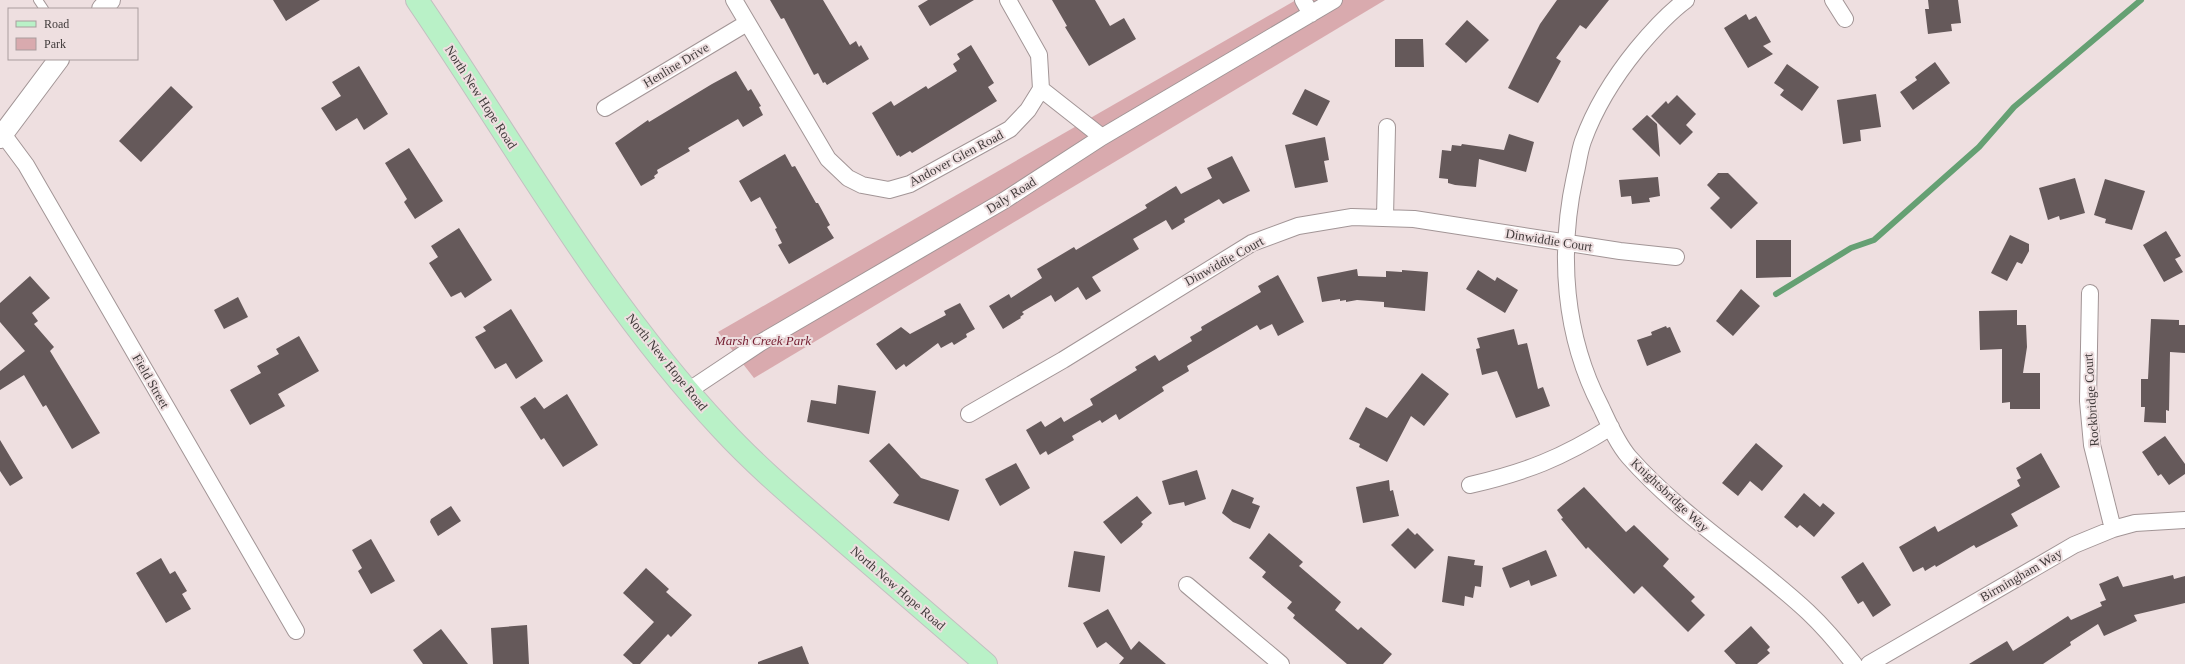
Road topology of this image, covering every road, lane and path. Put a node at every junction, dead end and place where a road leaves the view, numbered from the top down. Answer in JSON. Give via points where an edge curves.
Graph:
{"nodes":[{"id":1,"x":110,"y":0,"type":"edge"},
{"id":2,"x":417,"y":0,"type":"edge"},
{"id":3,"x":734,"y":0,"type":"edge"},
{"id":4,"x":1008,"y":0,"type":"edge"},
{"id":5,"x":1303,"y":0,"type":"edge"},
{"id":6,"x":1334,"y":0,"type":"edge"},
{"id":7,"x":1686,"y":0,"type":"edge"},
{"id":8,"x":1833,"y":0,"type":"edge"},
{"id":9,"x":103,"y":8,"type":"edge"},
{"id":10,"x":1311,"y":14,"type":"junction"},
{"id":11,"x":1845,"y":19,"type":"dead end"},
{"id":12,"x":747,"y":23,"type":"junction"},
{"id":13,"x":59,"y":60,"type":"edge"},
{"id":14,"x":1041,"y":89,"type":"junction"},
{"id":15,"x":605,"y":108,"type":"dead end"},
{"id":16,"x":1387,"y":127,"type":"dead end"},
{"id":17,"x":2,"y":136,"type":"edge"},
{"id":18,"x":1102,"y":137,"type":"junction"},
{"id":19,"x":1385,"y":217,"type":"junction"},
{"id":20,"x":1565,"y":242,"type":"junction"},
{"id":21,"x":1676,"y":257,"type":"dead end"},
{"id":22,"x":2090,"y":293,"type":"dead end"},
{"id":23,"x":688,"y":391,"type":"junction"},
{"id":24,"x":969,"y":414,"type":"dead end"},
{"id":25,"x":1611,"y":427,"type":"junction"},
{"id":26,"x":1470,"y":485,"type":"dead end"},
{"id":27,"x":2185,"y":520,"type":"edge"},
{"id":28,"x":2113,"y":529,"type":"junction"},
{"id":29,"x":1188,"y":585,"type":"dead end"},
{"id":30,"x":296,"y":631,"type":"dead end"},
{"id":31,"x":986,"y":664,"type":"edge"},
{"id":32,"x":1281,"y":664,"type":"edge"},
{"id":33,"x":1854,"y":664,"type":"edge"},
{"id":34,"x":1869,"y":664,"type":"edge"}],
"edges":[{"from":1,"to":9,"type":"street"},
{"from":2,"to":23,"type":"main road","name":"North New Hope Road","via":[[470,77],[591,266]]},
{"from":3,"to":12,"type":"street","name":"Andover Glen Road"},
{"from":4,"to":14,"type":"street","via":[[1039,55]]},
{"from":5,"to":10,"type":"street"},
{"from":6,"to":10,"type":"street","name":"Daly Road"},
{"from":7,"to":20,"type":"street","name":"Knightsbridge Way","via":[[1653,29],[1627,62],[1593,118],[1582,142],[1570,198]]},
{"from":8,"to":11,"type":"street"},
{"from":10,"to":18,"type":"street","name":"Daly Road"},
{"from":12,"to":14,"type":"street","name":"Andover Glen Road","via":[[828,159],[848,178],[862,185],[889,190],[910,184],[1010,129],[1028,110]]},
{"from":12,"to":15,"type":"street","name":"Henline Drive"},
{"from":13,"to":17,"type":"street"},
{"from":14,"to":18,"type":"street"},
{"from":16,"to":19,"type":"street"},
{"from":17,"to":30,"type":"street","name":"Field Street","via":[[30,172]]},
{"from":18,"to":23,"type":"street","name":"Daly Road","via":[[1005,200],[760,343]]},
{"from":19,"to":20,"type":"street","name":"Dinwiddie Court","via":[[1414,219]]},
{"from":19,"to":24,"type":"street","name":"Dinwiddie Court","via":[[1352,217],[1298,226],[1252,243],[1063,360]]},
{"from":20,"to":21,"type":"street","name":"Dinwiddie Court"},
{"from":20,"to":25,"type":"street","name":"Knightsbridge Way","via":[[1565,277],[1572,324],[1582,364]]},
{"from":22,"to":28,"type":"street","name":"Rockbridge Court","via":[[2088,401],[2092,446]]},
{"from":23,"to":31,"type":"main road","name":"North New Hope Road","via":[[722,430],[791,495]]},
{"from":25,"to":26,"type":"street","via":[[1552,461],[1513,475]]},
{"from":25,"to":33,"type":"street","name":"Knightsbridge Way","via":[[1628,455],[1660,489],[1808,612],[1832,636]]},
{"from":27,"to":28,"type":"street","name":"Birmingham Way","via":[[2135,523]]},
{"from":28,"to":34,"type":"street","name":"Birmingham Way","via":[[2074,545]]},
{"from":29,"to":32,"type":"street"}]}
